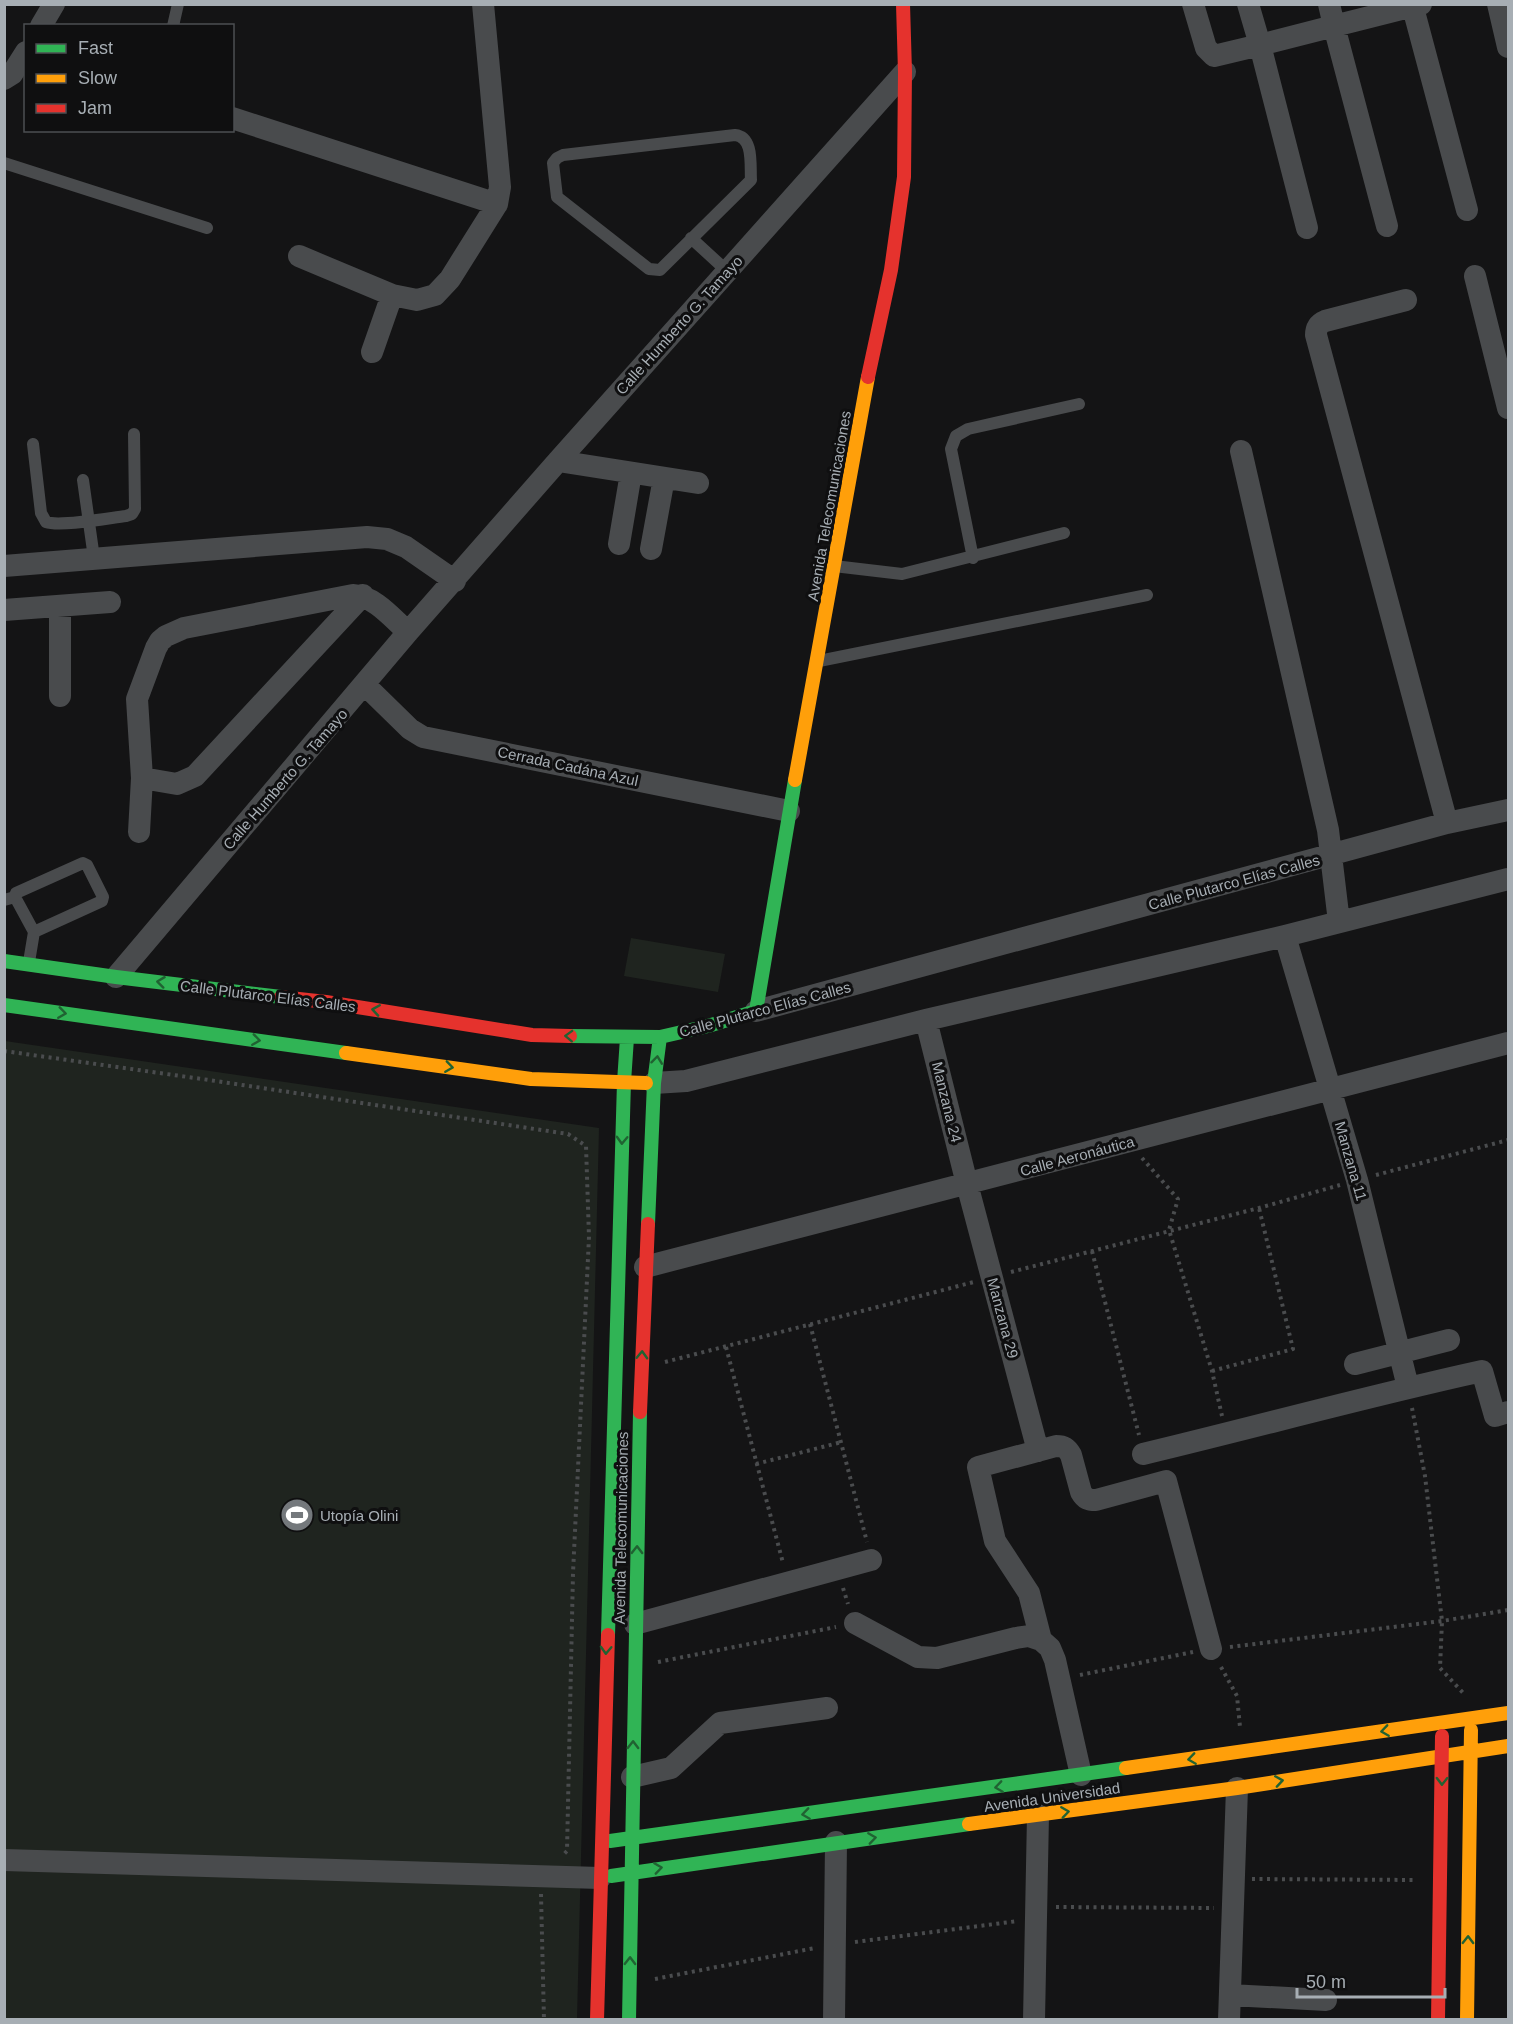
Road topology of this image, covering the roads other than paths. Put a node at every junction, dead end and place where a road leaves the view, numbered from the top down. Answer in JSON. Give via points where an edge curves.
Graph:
{"nodes":[{"id":1,"x":54,"y":4,"type":"edge"},
{"id":2,"x":178,"y":4,"type":"edge"},
{"id":3,"x":483,"y":4,"type":"edge"},
{"id":4,"x":903,"y":4,"type":"edge"},
{"id":5,"x":1194,"y":4,"type":"edge"},
{"id":6,"x":1248,"y":4,"type":"edge"},
{"id":7,"x":1498,"y":4,"type":"edge"},
{"id":8,"x":1415,"y":5,"type":"edge"},
{"id":9,"x":1332,"y":15,"type":"edge"},
{"id":10,"x":42,"y":24,"type":"edge"},
{"id":11,"x":173,"y":24,"type":"edge"},
{"id":12,"x":1260,"y":45,"type":"junction"},
{"id":13,"x":1509,"y":46,"type":"edge"},
{"id":14,"x":24,"y":55,"type":"edge"},
{"id":15,"x":905,"y":72,"type":"junction"},
{"id":16,"x":4,"y":78,"type":"edge"},
{"id":17,"x":234,"y":119,"type":"edge"},
{"id":18,"x":4,"y":163,"type":"edge"},
{"id":19,"x":497,"y":204,"type":"junction"},
{"id":20,"x":1467,"y":210,"type":"dead end"},
{"id":21,"x":1387,"y":226,"type":"dead end"},
{"id":22,"x":207,"y":228,"type":"dead end"},
{"id":23,"x":1307,"y":228,"type":"dead end"},
{"id":24,"x":691,"y":238,"type":"junction"},
{"id":25,"x":299,"y":256,"type":"dead end"},
{"id":26,"x":727,"y":271,"type":"junction"},
{"id":27,"x":1475,"y":276,"type":"dead end"},
{"id":28,"x":392,"y":295,"type":"junction"},
{"id":29,"x":1406,"y":300,"type":"dead end"},
{"id":30,"x":372,"y":352,"type":"dead end"},
{"id":31,"x":1079,"y":404,"type":"dead end"},
{"id":32,"x":1509,"y":408,"type":"edge"},
{"id":33,"x":134,"y":434,"type":"dead end"},
{"id":34,"x":33,"y":444,"type":"dead end"},
{"id":35,"x":1240,"y":451,"type":"dead end"},
{"id":36,"x":558,"y":461,"type":"junction"},
{"id":37,"x":631,"y":473,"type":"junction"},
{"id":38,"x":664,"y":478,"type":"junction"},
{"id":39,"x":83,"y":480,"type":"dead end"},
{"id":40,"x":698,"y":483,"type":"dead end"},
{"id":41,"x":88,"y":520,"type":"junction"},
{"id":42,"x":1064,"y":533,"type":"dead end"},
{"id":43,"x":618,"y":544,"type":"dead end"},
{"id":44,"x":651,"y":549,"type":"dead end"},
{"id":45,"x":94,"y":558,"type":"junction"},
{"id":46,"x":973,"y":558,"type":"junction"},
{"id":47,"x":4,"y":566,"type":"edge"},
{"id":48,"x":834,"y":566,"type":"junction"},
{"id":49,"x":455,"y":581,"type":"junction"},
{"id":50,"x":363,"y":595,"type":"junction"},
{"id":51,"x":1147,"y":595,"type":"dead end"},
{"id":52,"x":110,"y":602,"type":"dead end"},
{"id":53,"x":60,"y":606,"type":"junction"},
{"id":54,"x":4,"y":610,"type":"edge"},
{"id":55,"x":408,"y":632,"type":"junction"},
{"id":56,"x":817,"y":662,"type":"junction"},
{"id":57,"x":365,"y":685,"type":"junction"},
{"id":58,"x":60,"y":696,"type":"dead end"},
{"id":59,"x":142,"y":777,"type":"junction"},
{"id":60,"x":1509,"y":810,"type":"edge"},
{"id":61,"x":789,"y":811,"type":"junction"},
{"id":62,"x":1447,"y":823,"type":"junction"},
{"id":63,"x":139,"y":832,"type":"dead end"},
{"id":64,"x":1330,"y":856,"type":"junction"},
{"id":65,"x":1509,"y":879,"type":"edge"},
{"id":66,"x":10,"y":898,"type":"edge"},
{"id":67,"x":1340,"y":922,"type":"junction"},
{"id":68,"x":34,"y":932,"type":"junction"},
{"id":69,"x":1286,"y":936,"type":"junction"},
{"id":70,"x":4,"y":961,"type":"edge"},
{"id":71,"x":29,"y":964,"type":"junction"},
{"id":72,"x":116,"y":977,"type":"junction"},
{"id":73,"x":4,"y":1005,"type":"edge"},
{"id":74,"x":756,"y":1011,"type":"junction"},
{"id":75,"x":926,"y":1020,"type":"junction"},
{"id":76,"x":627,"y":1038,"type":"junction"},
{"id":77,"x":660,"y":1038,"type":"junction"},
{"id":78,"x":1509,"y":1043,"type":"edge"},
{"id":79,"x":624,"y":1082,"type":"junction"},
{"id":80,"x":654,"y":1083,"type":"junction"},
{"id":81,"x":1331,"y":1091,"type":"junction"},
{"id":82,"x":967,"y":1184,"type":"junction"},
{"id":83,"x":645,"y":1267,"type":"junction"},
{"id":84,"x":1449,"y":1340,"type":"dead end"},
{"id":85,"x":1399,"y":1353,"type":"junction"},
{"id":86,"x":1355,"y":1364,"type":"dead end"},
{"id":87,"x":1408,"y":1387,"type":"junction"},
{"id":88,"x":1509,"y":1412,"type":"edge"},
{"id":89,"x":1038,"y":1451,"type":"junction"},
{"id":90,"x":1143,"y":1454,"type":"road end"},
{"id":91,"x":872,"y":1560,"type":"road end"},
{"id":92,"x":855,"y":1623,"type":"road end"},
{"id":93,"x":635,"y":1624,"type":"junction"},
{"id":94,"x":1041,"y":1640,"type":"junction"},
{"id":95,"x":1211,"y":1649,"type":"road end"},
{"id":96,"x":827,"y":1708,"type":"dead end"},
{"id":97,"x":1509,"y":1713,"type":"edge"},
{"id":98,"x":1470,"y":1718,"type":"junction"},
{"id":99,"x":1443,"y":1722,"type":"junction"},
{"id":100,"x":1509,"y":1746,"type":"edge"},
{"id":101,"x":1471,"y":1751,"type":"junction"},
{"id":102,"x":1442,"y":1756,"type":"junction"},
{"id":103,"x":1081,"y":1775,"type":"junction"},
{"id":104,"x":633,"y":1777,"type":"junction"},
{"id":105,"x":1237,"y":1788,"type":"junction"},
{"id":106,"x":1038,"y":1815,"type":"junction"},
{"id":107,"x":632,"y":1838,"type":"junction"},
{"id":108,"x":600,"y":1842,"type":"junction"},
{"id":109,"x":836,"y":1842,"type":"junction"},
{"id":110,"x":4,"y":1860,"type":"edge"},
{"id":111,"x":631,"y":1872,"type":"junction"},
{"id":112,"x":600,"y":1878,"type":"junction"},
{"id":113,"x":1230,"y":1995,"type":"junction"},
{"id":114,"x":1326,"y":2000,"type":"dead end"},
{"id":115,"x":597,"y":2019,"type":"edge"},
{"id":116,"x":628,"y":2019,"type":"edge"},
{"id":117,"x":834,"y":2019,"type":"edge"},
{"id":118,"x":1034,"y":2019,"type":"edge"},
{"id":119,"x":1229,"y":2019,"type":"edge"},
{"id":120,"x":1438,"y":2019,"type":"edge"},
{"id":121,"x":1467,"y":2019,"type":"edge"}],
"edges":[{"from":1,"to":10,"type":"street"},
{"from":2,"to":11,"type":"lane"},
{"from":3,"to":19,"type":"street","via":[[500,168]]},
{"from":4,"to":15,"type":"street","name":"Avenida Telecomunicaciones"},
{"from":5,"to":12,"type":"street","via":[[1209,53],[1221,56]]},
{"from":6,"to":12,"type":"street"},
{"from":7,"to":13,"type":"street"},
{"from":8,"to":9,"type":"street"},
{"from":8,"to":20,"type":"street"},
{"from":9,"to":12,"type":"street"},
{"from":9,"to":21,"type":"street"},
{"from":12,"to":23,"type":"street"},
{"from":14,"to":16,"type":"street","via":[[12,74]]},
{"from":15,"to":26,"type":"street","name":"Calle Humberto G. Tamayo"},
{"from":15,"to":48,"type":"street","name":"Avenida Telecomunicaciones","via":[[904,177],[891,270]]},
{"from":17,"to":19,"type":"street"},
{"from":18,"to":22,"type":"lane"},
{"from":19,"to":28,"type":"street","via":[[450,279],[435,295],[417,300]]},
{"from":24,"to":24,"type":"lane","via":[[751,180],[749,146],[741,135],[563,155],[553,163],[557,197],[649,269],[665,267]]},
{"from":24,"to":26,"type":"lane"},
{"from":25,"to":28,"type":"street"},
{"from":26,"to":36,"type":"street","name":"Calle Humberto G. Tamayo"},
{"from":27,"to":32,"type":"street"},
{"from":28,"to":30,"type":"street"},
{"from":29,"to":62,"type":"street","via":[[1324,321],[1316,335]]},
{"from":31,"to":46,"type":"lane","via":[[968,429],[956,436],[951,449]]},
{"from":33,"to":41,"type":"lane","via":[[135,509],[126,516]]},
{"from":34,"to":41,"type":"lane","via":[[41,513],[46,522]]},
{"from":35,"to":64,"type":"street","via":[[1328,830]]},
{"from":36,"to":37,"type":"street"},
{"from":36,"to":49,"type":"street","name":"Calle Humberto G. Tamayo"},
{"from":37,"to":38,"type":"street"},
{"from":37,"to":43,"type":"street"},
{"from":38,"to":40,"type":"street"},
{"from":38,"to":44,"type":"street"},
{"from":39,"to":41,"type":"lane"},
{"from":41,"to":45,"type":"lane"},
{"from":42,"to":46,"type":"lane"},
{"from":45,"to":47,"type":"street"},
{"from":45,"to":49,"type":"street","via":[[367,537],[387,539],[406,548]]},
{"from":46,"to":48,"type":"lane","via":[[902,574]]},
{"from":48,"to":56,"type":"street","name":"Avenida Telecomunicaciones"},
{"from":49,"to":55,"type":"street","name":"Calle Humberto G. Tamayo"},
{"from":50,"to":55,"type":"street"},
{"from":50,"to":59,"type":"street","via":[[195,776],[177,784]]},
{"from":50,"to":59,"type":"street","via":[[184,628],[166,636],[156,648],[137,699]]},
{"from":51,"to":56,"type":"lane"},
{"from":52,"to":53,"type":"street"},
{"from":53,"to":54,"type":"street"},
{"from":53,"to":58,"type":"street"},
{"from":55,"to":57,"type":"street","name":"Calle Humberto G. Tamayo"},
{"from":56,"to":61,"type":"street","name":"Avenida Telecomunicaciones"},
{"from":57,"to":61,"type":"street","name":"Cerrada Cadána Azul","via":[[423,737]]},
{"from":57,"to":72,"type":"street","name":"Calle Humberto G. Tamayo"},
{"from":59,"to":63,"type":"street"},
{"from":60,"to":62,"type":"street","name":"Calle Plutarco Elías Calles"},
{"from":61,"to":74,"type":"street","name":"Avenida Telecomunicaciones"},
{"from":62,"to":64,"type":"street","name":"Calle Plutarco Elías Calles"},
{"from":64,"to":67,"type":"street"},
{"from":64,"to":74,"type":"street","name":"Calle Plutarco Elías Calles"},
{"from":65,"to":67,"type":"street"},
{"from":66,"to":68,"type":"lane"},
{"from":66,"to":68,"type":"lane","via":[[83,863],[87,865],[102,901]]},
{"from":67,"to":69,"type":"street"},
{"from":68,"to":71,"type":"lane"},
{"from":69,"to":75,"type":"street"},
{"from":69,"to":81,"type":"street","name":"Manzana 11"},
{"from":70,"to":71,"type":"street","name":"Calle Plutarco Elías Calles"},
{"from":71,"to":72,"type":"street","name":"Calle Plutarco Elías Calles"},
{"from":76,"to":72,"type":"street","name":"Calle Plutarco Elías Calles","one_way":true,"via":[[532,1035],[326,1002]]},
{"from":73,"to":79,"type":"street","one_way":true,"via":[[531,1079]]},
{"from":74,"to":77,"type":"street","name":"Calle Plutarco Elías Calles"},
{"from":75,"to":80,"type":"street","via":[[686,1081]]},
{"from":75,"to":82,"type":"street","name":"Manzana 24"},
{"from":76,"to":77,"type":"street","name":"Calle Plutarco Elías Calles"},
{"from":76,"to":79,"type":"street","name":"Avenida Telecomunicaciones"},
{"from":80,"to":77,"type":"street","name":"Avenida Telecomunicaciones","one_way":true},
{"from":78,"to":81,"type":"street","name":"Calle Aeronáutica"},
{"from":79,"to":80,"type":"street"},
{"from":79,"to":108,"type":"street","name":"Avenida Telecomunicaciones","one_way":true},
{"from":80,"to":83,"type":"street","name":"Avenida Telecomunicaciones"},
{"from":81,"to":82,"type":"street","name":"Calle Aeronáutica"},
{"from":81,"to":85,"type":"street","name":"Manzana 11","via":[[1358,1180]]},
{"from":82,"to":83,"type":"street","name":"Calle Aeronáutica"},
{"from":82,"to":89,"type":"street","name":"Manzana 29"},
{"from":93,"to":83,"type":"street","name":"Avenida Telecomunicaciones","one_way":true},
{"from":84,"to":85,"type":"street"},
{"from":85,"to":86,"type":"street"},
{"from":85,"to":87,"type":"street","name":"Manzana 11"},
{"from":87,"to":88,"type":"street","via":[[1482,1371],[1495,1416]]},
{"from":87,"to":90,"type":"street"},
{"from":89,"to":94,"type":"street","via":[[978,1467],[995,1541],[1029,1593]]},
{"from":89,"to":95,"type":"street","via":[[1056,1446],[1068,1449],[1081,1492],[1089,1500],[1166,1480]]},
{"from":91,"to":93,"type":"street"},
{"from":92,"to":94,"type":"street","via":[[918,1657],[937,1658],[1029,1636]]},
{"from":104,"to":93,"type":"street","name":"Avenida Telecomunicaciones","one_way":true},
{"from":94,"to":103,"type":"street","via":[[1050,1648]]},
{"from":96,"to":104,"type":"street","via":[[720,1723],[671,1768]]},
{"from":97,"to":98,"type":"street","name":"Avenida Universidad"},
{"from":98,"to":99,"type":"street","name":"Avenida Universidad"},
{"from":98,"to":101,"type":"street"},
{"from":99,"to":102,"type":"street"},
{"from":99,"to":103,"type":"street","name":"Avenida Universidad","one_way":true},
{"from":100,"to":101,"type":"street","name":"Avenida Universidad"},
{"from":101,"to":102,"type":"street","name":"Avenida Universidad"},
{"from":121,"to":101,"type":"street","one_way":true},
{"from":105,"to":102,"type":"street","name":"Avenida Universidad","one_way":true},
{"from":102,"to":120,"type":"street","one_way":true},
{"from":103,"to":107,"type":"street","name":"Avenida Universidad","one_way":true},
{"from":104,"to":107,"type":"street","name":"Avenida Telecomunicaciones"},
{"from":106,"to":105,"type":"street","name":"Avenida Universidad","one_way":true},
{"from":105,"to":113,"type":"street"},
{"from":109,"to":106,"type":"street","name":"Avenida Universidad","one_way":true},
{"from":106,"to":118,"type":"street"},
{"from":107,"to":108,"type":"street","name":"Avenida Universidad"},
{"from":107,"to":111,"type":"street","name":"Avenida Telecomunicaciones"},
{"from":108,"to":112,"type":"street","name":"Avenida Telecomunicaciones"},
{"from":111,"to":109,"type":"street","name":"Avenida Universidad","one_way":true},
{"from":109,"to":117,"type":"street"},
{"from":110,"to":112,"type":"street"},
{"from":111,"to":112,"type":"street","name":"Avenida Universidad"},
{"from":116,"to":111,"type":"street","name":"Avenida Telecomunicaciones","one_way":true},
{"from":112,"to":115,"type":"street","name":"Avenida Telecomunicaciones"},
{"from":113,"to":114,"type":"street"},
{"from":113,"to":119,"type":"street"}]}
